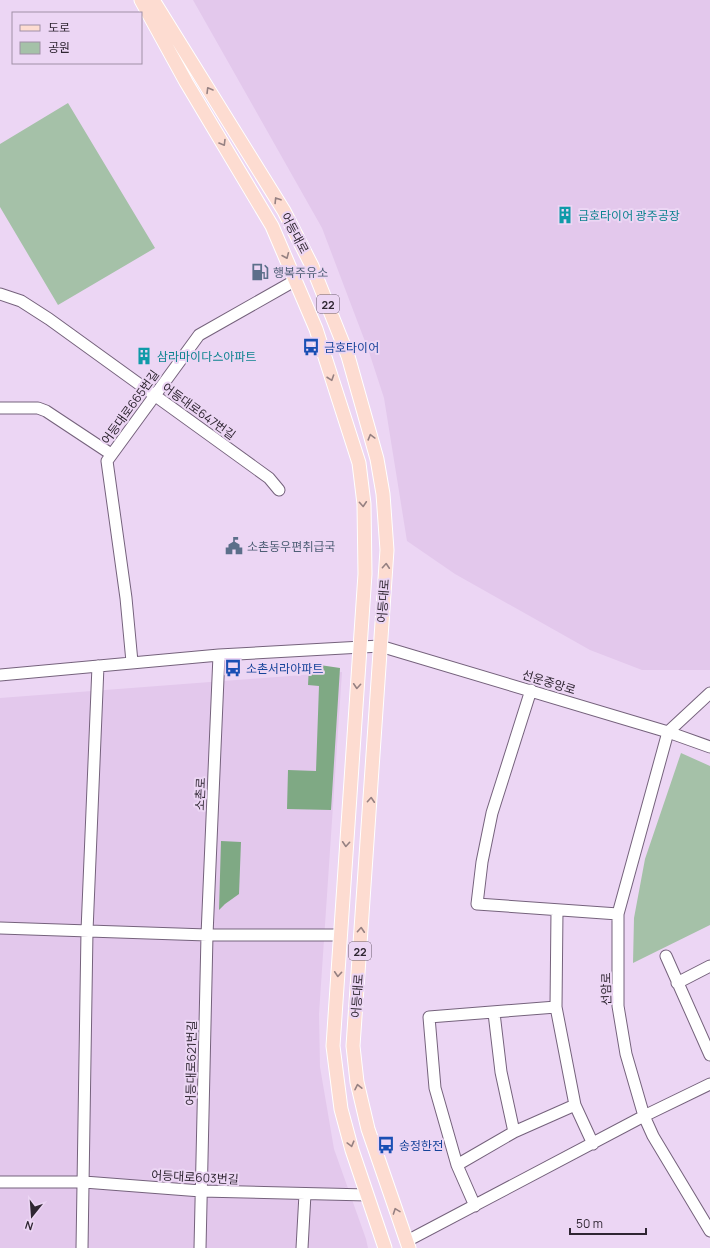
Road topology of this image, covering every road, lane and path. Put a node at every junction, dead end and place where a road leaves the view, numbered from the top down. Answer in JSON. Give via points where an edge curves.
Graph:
{"nodes":[{"id":1,"x":131,"y":0,"type":"edge"},
{"id":2,"x":141,"y":0,"type":"edge"},
{"id":3,"x":153,"y":0,"type":"edge"},
{"id":4,"x":163,"y":0,"type":"edge"},
{"id":5,"x":137,"y":12,"type":"edge"},
{"id":6,"x":142,"y":20,"type":"edge"},
{"id":7,"x":191,"y":61,"type":"junction"},
{"id":8,"x":186,"y":82,"type":"junction"},
{"id":9,"x":296,"y":280,"type":"junction"},
{"id":10,"x":0,"y":294,"type":"edge"},
{"id":11,"x":154,"y":395,"type":"junction"},
{"id":12,"x":0,"y":408,"type":"edge"},
{"id":13,"x":111,"y":454,"type":"junction"},
{"id":14,"x":279,"y":490,"type":"dead end"},
{"id":15,"x":380,"y":646,"type":"junction"},
{"id":16,"x":359,"y":648,"type":"junction"},
{"id":17,"x":219,"y":655,"type":"junction"},
{"id":18,"x":132,"y":662,"type":"junction"},
{"id":19,"x":98,"y":666,"type":"junction"},
{"id":20,"x":0,"y":675,"type":"edge"},
{"id":21,"x":531,"y":690,"type":"junction"},
{"id":22,"x":710,"y":693,"type":"edge"},
{"id":23,"x":668,"y":732,"type":"junction"},
{"id":24,"x":710,"y":747,"type":"edge"},
{"id":25,"x":557,"y":911,"type":"junction"},
{"id":26,"x":618,"y":914,"type":"junction"},
{"id":27,"x":0,"y":928,"type":"edge"},
{"id":28,"x":87,"y":931,"type":"junction"},
{"id":29,"x":207,"y":935,"type":"junction"},
{"id":30,"x":341,"y":935,"type":"junction"},
{"id":31,"x":666,"y":956,"type":"dead end"},
{"id":32,"x":710,"y":966,"type":"edge"},
{"id":33,"x":677,"y":983,"type":"junction"},
{"id":34,"x":556,"y":1007,"type":"junction"},
{"id":35,"x":494,"y":1013,"type":"junction"},
{"id":36,"x":707,"y":1038,"type":"edge"},
{"id":37,"x":710,"y":1055,"type":"edge"},
{"id":38,"x":710,"y":1084,"type":"edge"},
{"id":39,"x":575,"y":1105,"type":"junction"},
{"id":40,"x":644,"y":1116,"type":"junction"},
{"id":41,"x":514,"y":1132,"type":"junction"},
{"id":42,"x":593,"y":1144,"type":"junction"},
{"id":43,"x":457,"y":1165,"type":"junction"},
{"id":44,"x":0,"y":1182,"type":"edge"},
{"id":45,"x":84,"y":1182,"type":"junction"},
{"id":46,"x":201,"y":1191,"type":"junction"},
{"id":47,"x":305,"y":1194,"type":"junction"},
{"id":48,"x":367,"y":1195,"type":"junction"},
{"id":49,"x":475,"y":1206,"type":"junction"},
{"id":50,"x":710,"y":1230,"type":"edge"},
{"id":51,"x":408,"y":1245,"type":"edge"},
{"id":52,"x":82,"y":1248,"type":"edge"},
{"id":53,"x":200,"y":1248,"type":"edge"},
{"id":54,"x":302,"y":1248,"type":"edge"},
{"id":55,"x":385,"y":1248,"type":"edge"}],
"edges":[{"from":1,"to":5,"type":"main road"},
{"from":2,"to":8,"type":"main road","name":"어등대로","number":"22"},
{"from":3,"to":7,"type":"main road","name":"어등대로","number":"22"},
{"from":4,"to":7,"type":"main road","via":[[176,20]]},
{"from":6,"to":8,"type":"main road","via":[[172,69]]},
{"from":15,"to":7,"type":"main road","name":"어등대로","number":"22","one_way":true,"via":[[387,550],[383,494],[377,459],[348,356],[312,266],[284,212]]},
{"from":8,"to":9,"type":"main road","name":"어등대로","number":"22","one_way":true,"via":[[272,226]]},
{"from":9,"to":11,"type":"street","name":"어등대로665번길","via":[[199,335]]},
{"from":9,"to":16,"type":"main road","name":"어등대로","number":"22","one_way":true,"via":[[316,329],[358,463],[364,504],[365,567]]},
{"from":10,"to":11,"type":"street","name":"어등대로647번길","via":[[33,308]]},
{"from":11,"to":13,"type":"street","name":"어등대로665번길"},
{"from":11,"to":14,"type":"street","name":"어등대로647번길","via":[[269,478]]},
{"from":12,"to":13,"type":"street","via":[[38,408],[46,411]]},
{"from":13,"to":18,"type":"street","name":"어등대로665번길","via":[[107,461]]},
{"from":15,"to":16,"type":"street"},
{"from":15,"to":21,"type":"street","name":"선운중앙로"},
{"from":51,"to":15,"type":"main road","name":"어등대로","number":"22","one_way":true,"via":[[368,1129],[357,1082],[353,1046]]},
{"from":16,"to":17,"type":"street"},
{"from":16,"to":30,"type":"main road","name":"어등대로","number":"22","one_way":true},
{"from":17,"to":18,"type":"street"},
{"from":17,"to":29,"type":"street","name":"소촌로"},
{"from":18,"to":19,"type":"street"},
{"from":19,"to":20,"type":"street"},
{"from":19,"to":28,"type":"street"},
{"from":21,"to":23,"type":"street","name":"선운중앙로"},
{"from":21,"to":25,"type":"street","via":[[492,813],[482,862],[478,904]]},
{"from":22,"to":23,"type":"street"},
{"from":23,"to":24,"type":"street","name":"선운중앙로"},
{"from":23,"to":26,"type":"street","name":"선암로"},
{"from":25,"to":26,"type":"street"},
{"from":25,"to":34,"type":"street"},
{"from":26,"to":40,"type":"street","name":"선암로","via":[[618,1006],[626,1054]]},
{"from":27,"to":28,"type":"street"},
{"from":28,"to":29,"type":"street"},
{"from":28,"to":45,"type":"street"},
{"from":29,"to":30,"type":"street"},
{"from":29,"to":46,"type":"street","name":"어등대로621번길"},
{"from":30,"to":48,"type":"main road","name":"어등대로","number":"22","one_way":true,"via":[[333,1046],[341,1108]]},
{"from":31,"to":33,"type":"street"},
{"from":32,"to":33,"type":"street"},
{"from":33,"to":36,"type":"street"},
{"from":34,"to":35,"type":"street"},
{"from":34,"to":39,"type":"street"},
{"from":35,"to":41,"type":"street","via":[[501,1072]]},
{"from":35,"to":43,"type":"street","via":[[429,1017],[435,1088]]},
{"from":36,"to":37,"type":"street"},
{"from":38,"to":40,"type":"street"},
{"from":39,"to":41,"type":"street"},
{"from":39,"to":42,"type":"street"},
{"from":40,"to":42,"type":"street"},
{"from":40,"to":50,"type":"street","name":"선암로","via":[[653,1136]]},
{"from":41,"to":43,"type":"street"},
{"from":42,"to":49,"type":"street"},
{"from":43,"to":49,"type":"street"},
{"from":44,"to":45,"type":"street","name":"어등대로603번길"},
{"from":45,"to":46,"type":"street","name":"어등대로603번길"},
{"from":45,"to":52,"type":"street"},
{"from":46,"to":47,"type":"street","name":"어등대로603번길"},
{"from":46,"to":53,"type":"street","name":"어등대로621번길"},
{"from":47,"to":48,"type":"street","name":"어등대로603번길"},
{"from":47,"to":54,"type":"street"},
{"from":48,"to":55,"type":"main road","name":"어등대로","number":"22"},
{"from":49,"to":51,"type":"street"}]}
